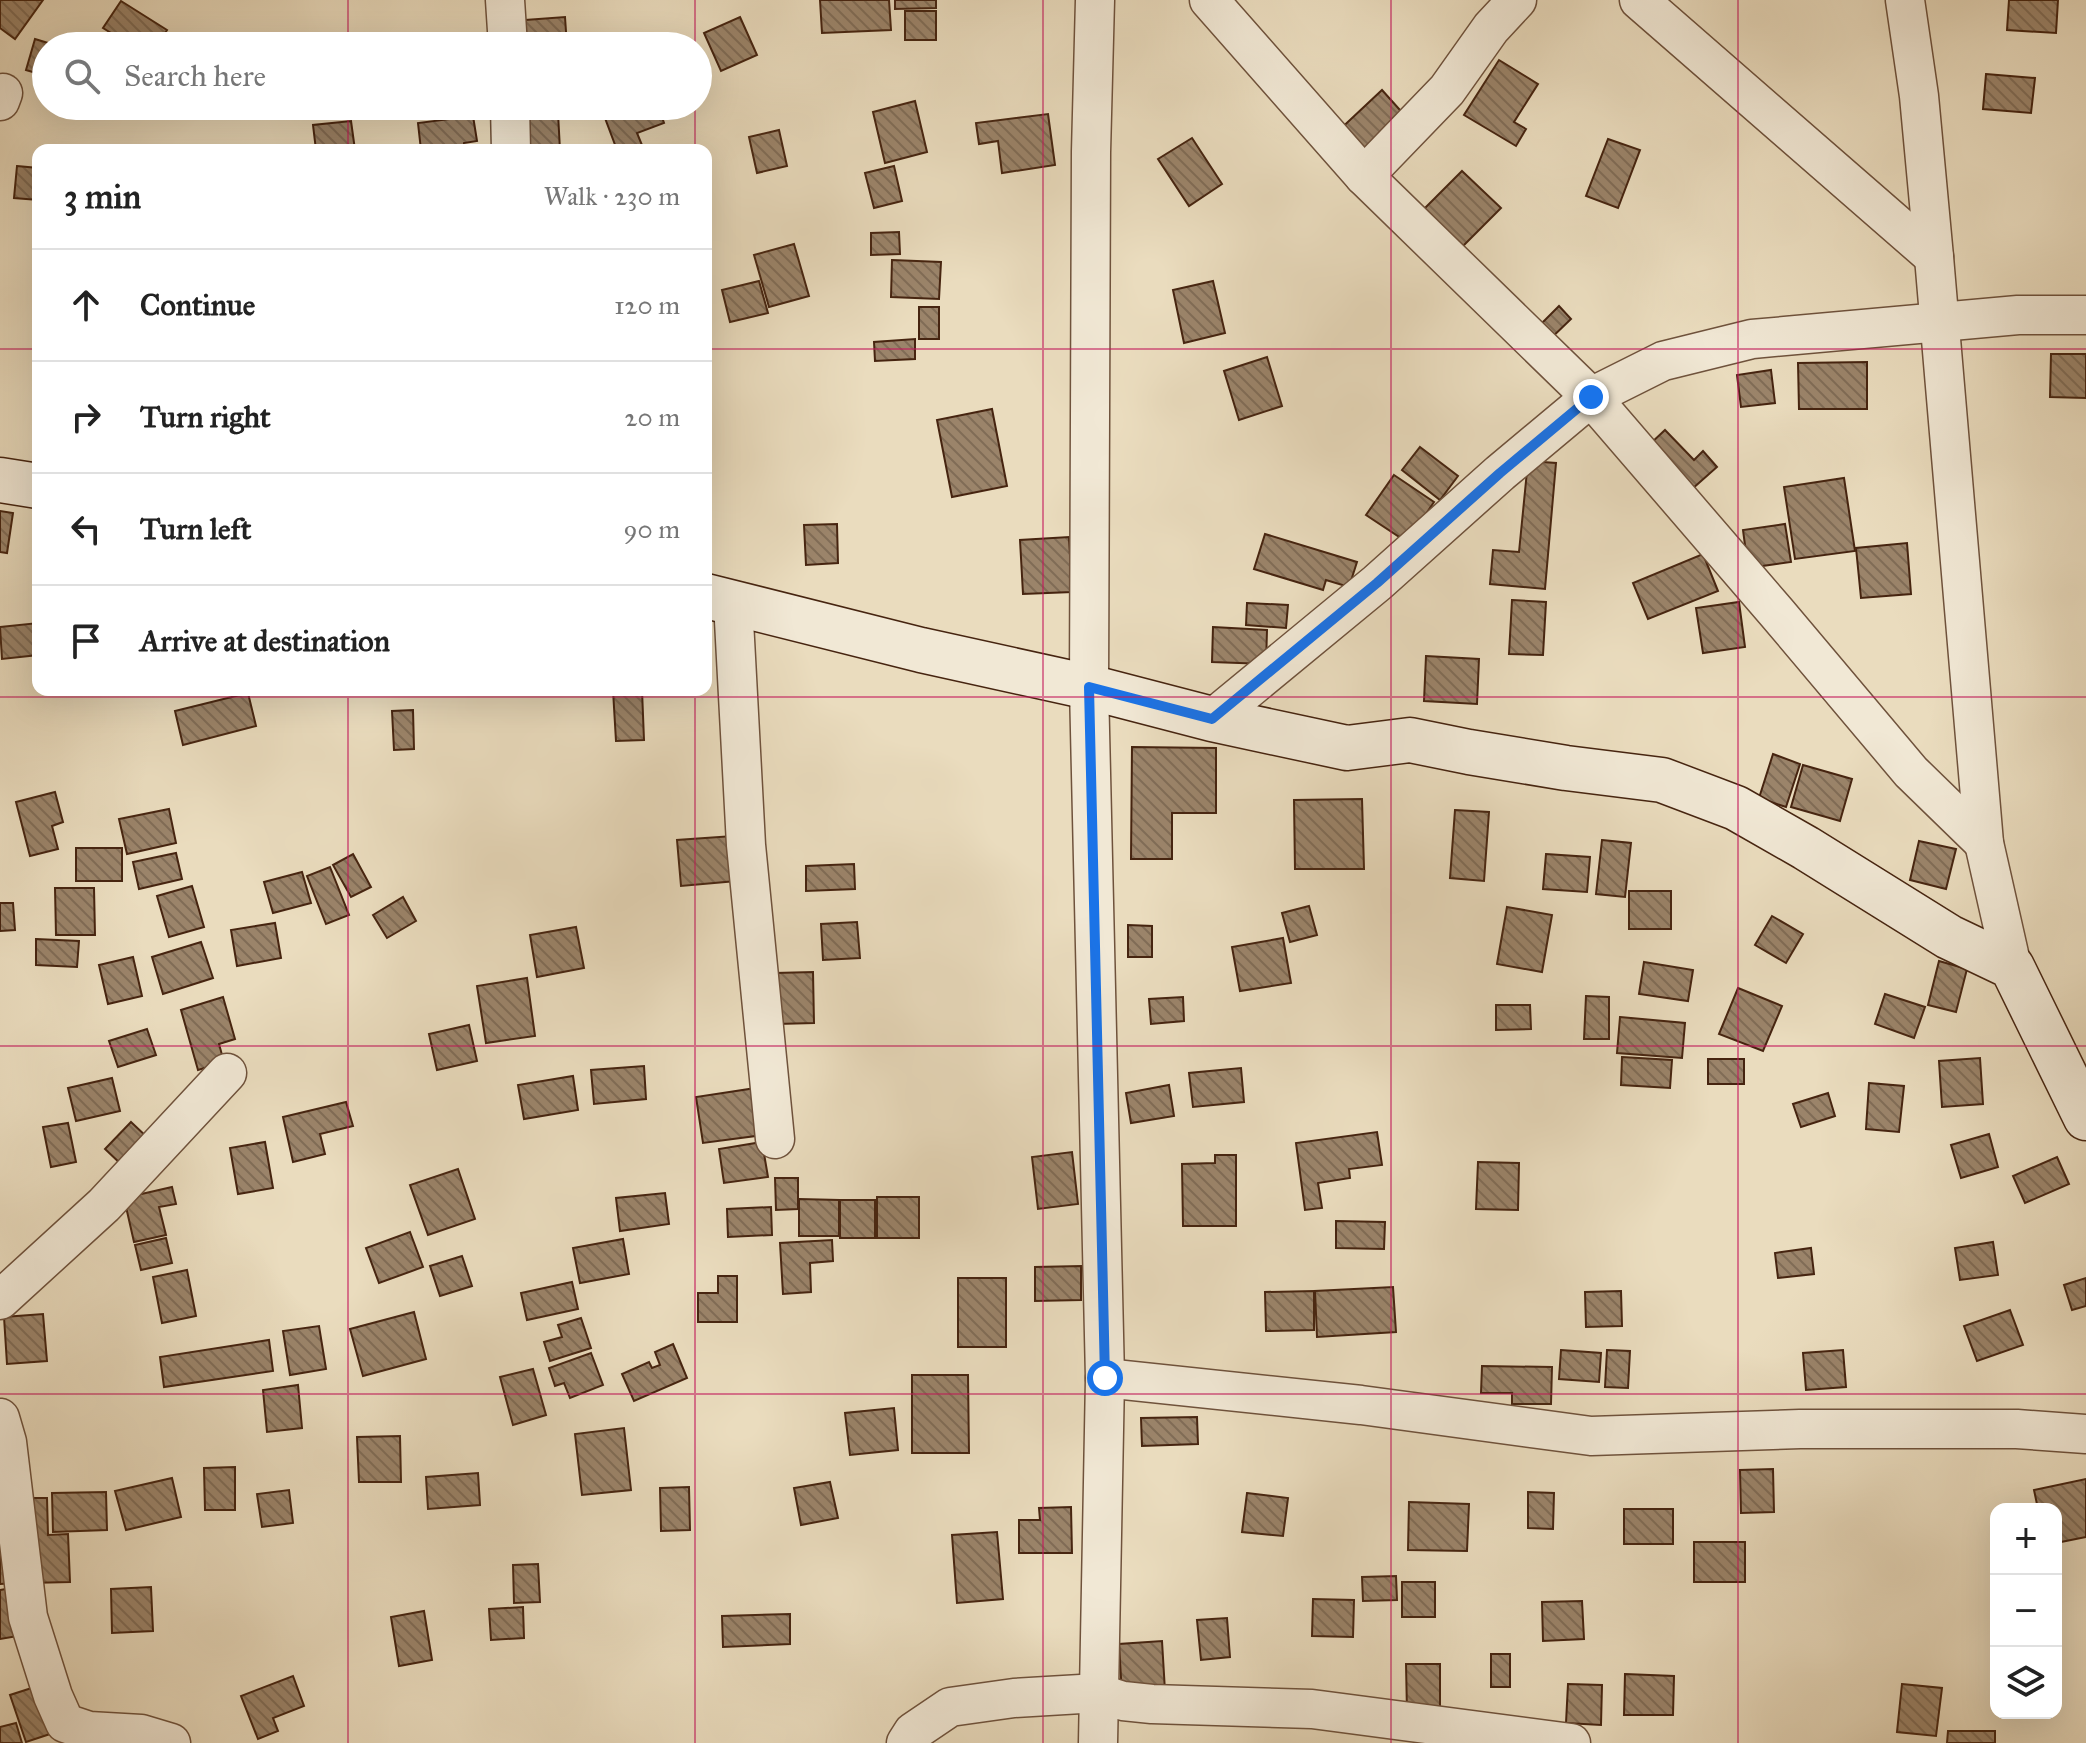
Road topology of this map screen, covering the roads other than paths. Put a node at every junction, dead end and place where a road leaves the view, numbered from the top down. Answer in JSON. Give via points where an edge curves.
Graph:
{"nodes":[{"id":1,"x":505,"y":0,"type":"edge"},
{"id":2,"x":1095,"y":0,"type":"edge"},
{"id":3,"x":1209,"y":0,"type":"edge"},
{"id":4,"x":1517,"y":0,"type":"edge"},
{"id":5,"x":1639,"y":0,"type":"edge"},
{"id":6,"x":1905,"y":0,"type":"edge"},
{"id":7,"x":507,"y":32,"type":"edge"},
{"id":8,"x":510,"y":120,"type":"edge"},
{"id":9,"x":511,"y":144,"type":"edge"},
{"id":10,"x":1364,"y":176,"type":"junction"},
{"id":11,"x":1934,"y":257,"type":"junction"},
{"id":12,"x":2086,"y":315,"type":"edge"},
{"id":13,"x":1940,"y":321,"type":"junction"},
{"id":14,"x":1591,"y":397,"type":"junction"},
{"id":15,"x":0,"y":480,"type":"edge"},
{"id":16,"x":32,"y":485,"type":"edge"},
{"id":17,"x":719,"y":599,"type":"edge"},
{"id":18,"x":1089,"y":687,"type":"junction"},
{"id":19,"x":1212,"y":719,"type":"junction"},
{"id":20,"x":1984,"y":843,"type":"junction"},
{"id":21,"x":2012,"y":967,"type":"junction"},
{"id":22,"x":227,"y":1073,"type":"dead end"},
{"id":23,"x":2086,"y":1118,"type":"edge"},
{"id":24,"x":775,"y":1139,"type":"dead end"},
{"id":25,"x":0,"y":1300,"type":"edge"},
{"id":26,"x":1105,"y":1378,"type":"junction"},
{"id":27,"x":0,"y":1418,"type":"edge"},
{"id":28,"x":2086,"y":1434,"type":"edge"},
{"id":29,"x":1098,"y":1693,"type":"junction"},
{"id":30,"x":89,"y":1731,"type":"junction"},
{"id":31,"x":50,"y":1743,"type":"edge"},
{"id":32,"x":171,"y":1743,"type":"edge"},
{"id":33,"x":906,"y":1743,"type":"edge"},
{"id":34,"x":1098,"y":1743,"type":"edge"},
{"id":35,"x":1571,"y":1743,"type":"edge"}],
"edges":[{"from":1,"to":7,"type":"street"},
{"from":2,"to":18,"type":"street"},
{"from":3,"to":10,"type":"street"},
{"from":4,"to":10,"type":"street","via":[[1447,90]]},
{"from":5,"to":11,"type":"street"},
{"from":6,"to":11,"type":"street"},
{"from":8,"to":9,"type":"street"},
{"from":10,"to":14,"type":"street"},
{"from":11,"to":13,"type":"street"},
{"from":12,"to":13,"type":"street"},
{"from":13,"to":14,"type":"street","via":[[1752,339],[1663,361]]},
{"from":13,"to":20,"type":"street"},
{"from":14,"to":19,"type":"street"},
{"from":14,"to":20,"type":"street","via":[[1911,772]]},
{"from":15,"to":16,"type":"street"},
{"from":17,"to":18,"type":"street"},
{"from":17,"to":24,"type":"street"},
{"from":18,"to":19,"type":"street"},
{"from":18,"to":26,"type":"street"},
{"from":19,"to":21,"type":"street","via":[[1347,748],[1410,740],[1662,780],[1736,808],[1949,937]]},
{"from":20,"to":21,"type":"street"},
{"from":21,"to":23,"type":"street"},
{"from":22,"to":25,"type":"street","via":[[104,1205]]},
{"from":26,"to":28,"type":"street","via":[[1591,1436],[1800,1429]]},
{"from":26,"to":29,"type":"street"},
{"from":27,"to":30,"type":"street","via":[[28,1617],[65,1723]]},
{"from":29,"to":33,"type":"street","via":[[950,1707],[913,1732]]},
{"from":29,"to":34,"type":"street"},
{"from":29,"to":35,"type":"street","via":[[1152,1704],[1312,1709]]},
{"from":30,"to":31,"type":"street"},
{"from":30,"to":32,"type":"street","via":[[141,1734]]}]}
